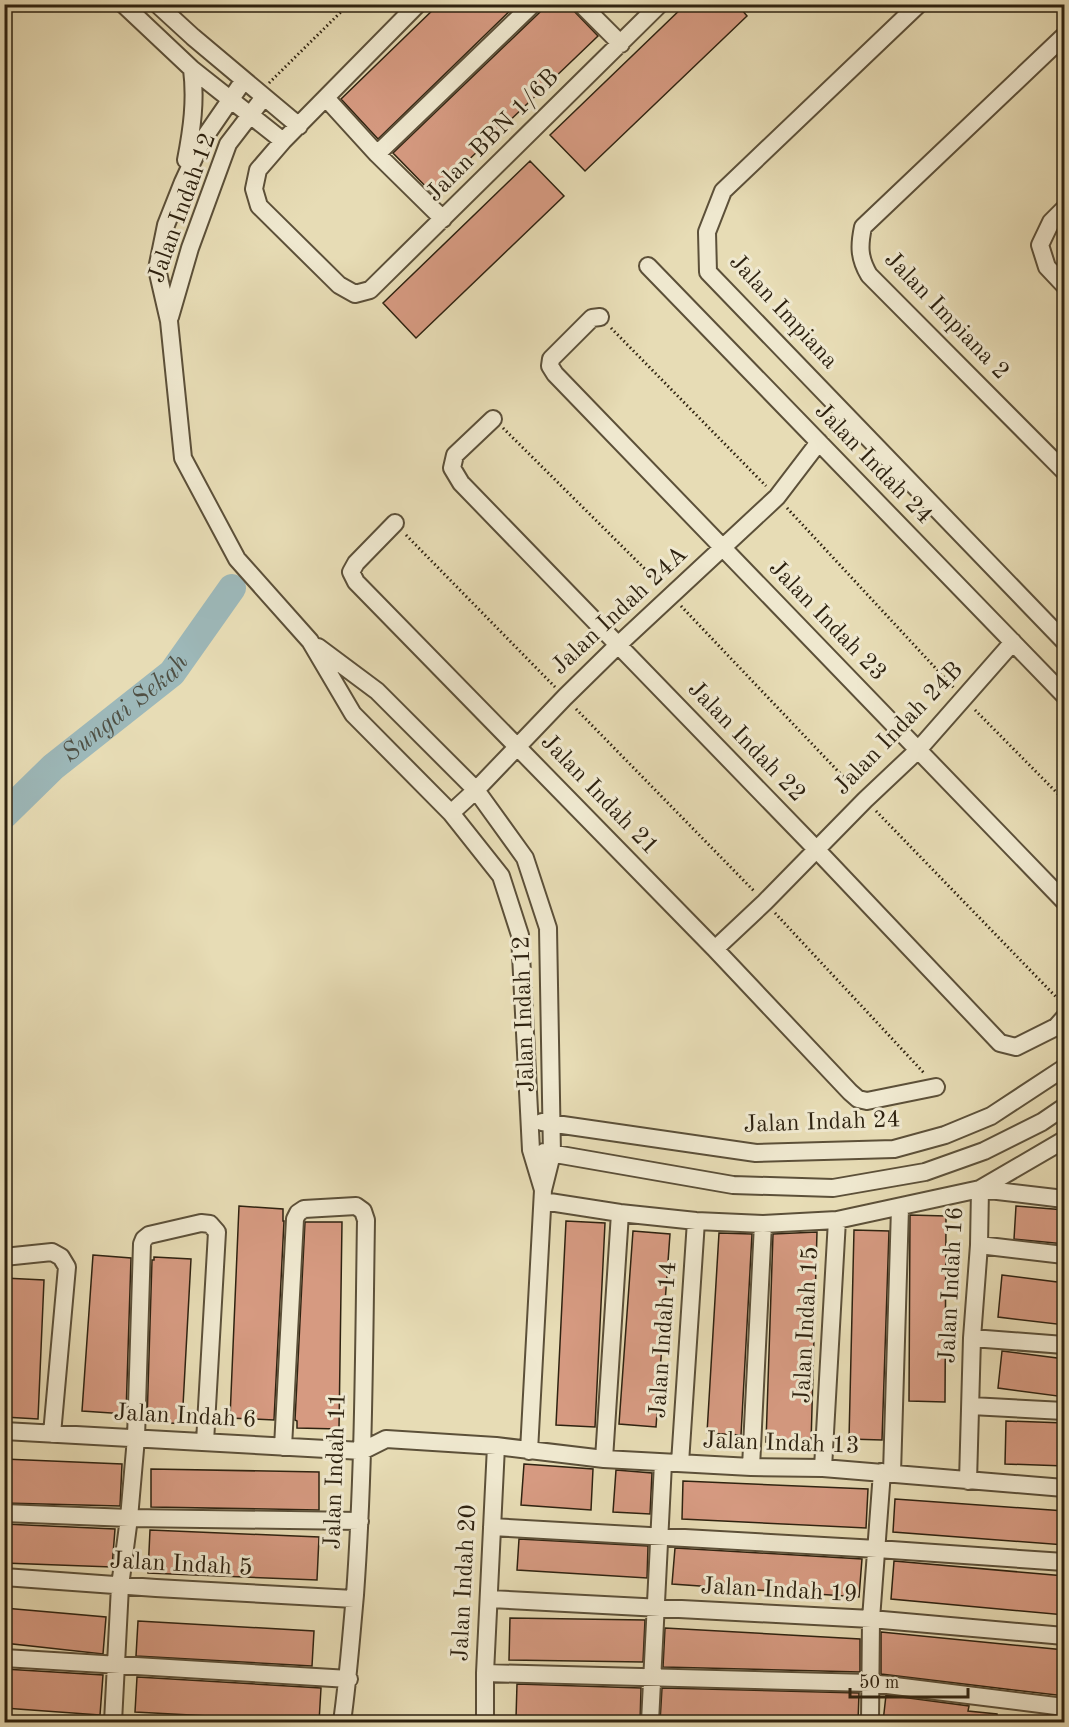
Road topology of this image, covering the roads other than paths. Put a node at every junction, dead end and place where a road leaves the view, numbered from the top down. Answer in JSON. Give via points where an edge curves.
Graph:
{"nodes":[{"id":1,"x":123,"y":4,"type":"edge"},
{"id":2,"x":157,"y":4,"type":"edge"},
{"id":3,"x":418,"y":4,"type":"edge"},
{"id":4,"x":533,"y":4,"type":"edge"},
{"id":5,"x":581,"y":4,"type":"edge"},
{"id":6,"x":660,"y":4,"type":"edge"},
{"id":7,"x":919,"y":4,"type":"edge"},
{"id":8,"x":1065,"y":36,"type":"edge"},
{"id":9,"x":621,"y":44,"type":"junction"},
{"id":10,"x":192,"y":69,"type":"junction"},
{"id":11,"x":244,"y":80,"type":"junction"},
{"id":12,"x":262,"y":95,"type":"junction"},
{"id":13,"x":326,"y":98,"type":"junction"},
{"id":14,"x":229,"y":99,"type":"junction"},
{"id":15,"x":250,"y":115,"type":"junction"},
{"id":16,"x":299,"y":126,"type":"junction"},
{"id":17,"x":283,"y":141,"type":"junction"},
{"id":18,"x":377,"y":154,"type":"junction"},
{"id":19,"x":183,"y":182,"type":"junction"},
{"id":20,"x":1065,"y":209,"type":"edge"},
{"id":21,"x":442,"y":219,"type":"junction"},
{"id":22,"x":648,"y":266,"type":"dead end"},
{"id":23,"x":1065,"y":285,"type":"edge"},
{"id":24,"x":600,"y":317,"type":"road end"},
{"id":25,"x":169,"y":321,"type":"junction"},
{"id":26,"x":493,"y":419,"type":"dead end"},
{"id":27,"x":819,"y":442,"type":"junction"},
{"id":28,"x":1065,"y":471,"type":"edge"},
{"id":29,"x":394,"y":523,"type":"road end"},
{"id":30,"x":723,"y":548,"type":"junction"},
{"id":31,"x":310,"y":641,"type":"junction"},
{"id":32,"x":1065,"y":641,"type":"edge"},
{"id":33,"x":1013,"y":642,"type":"junction"},
{"id":34,"x":618,"y":645,"type":"junction"},
{"id":35,"x":1065,"y":695,"type":"edge"},
{"id":36,"x":517,"y":746,"type":"junction"},
{"id":37,"x":918,"y":750,"type":"junction"},
{"id":38,"x":476,"y":790,"type":"junction"},
{"id":39,"x":451,"y":813,"type":"junction"},
{"id":40,"x":816,"y":849,"type":"junction"},
{"id":41,"x":1065,"y":901,"type":"edge"},
{"id":42,"x":716,"y":949,"type":"junction"},
{"id":43,"x":1065,"y":1018,"type":"edge"},
{"id":44,"x":1065,"y":1068,"type":"edge"},
{"id":45,"x":936,"y":1087,"type":"road end"},
{"id":46,"x":1065,"y":1107,"type":"edge"},
{"id":47,"x":530,"y":1120,"type":"junction"},
{"id":48,"x":552,"y":1123,"type":"junction"},
{"id":49,"x":1065,"y":1140,"type":"edge"},
{"id":50,"x":531,"y":1150,"type":"junction"},
{"id":51,"x":552,"y":1154,"type":"junction"},
{"id":52,"x":980,"y":1190,"type":"junction"},
{"id":53,"x":543,"y":1196,"type":"junction"},
{"id":54,"x":1065,"y":1199,"type":"edge"},
{"id":55,"x":900,"y":1208,"type":"junction"},
{"id":56,"x":620,"y":1213,"type":"junction"},
{"id":57,"x":837,"y":1220,"type":"junction"},
{"id":58,"x":696,"y":1221,"type":"junction"},
{"id":59,"x":763,"y":1224,"type":"junction"},
{"id":60,"x":979,"y":1245,"type":"junction"},
{"id":61,"x":1065,"y":1255,"type":"edge"},
{"id":62,"x":4,"y":1257,"type":"edge"},
{"id":63,"x":972,"y":1338,"type":"junction"},
{"id":64,"x":1065,"y":1345,"type":"edge"},
{"id":65,"x":971,"y":1406,"type":"junction"},
{"id":66,"x":1065,"y":1411,"type":"edge"},
{"id":67,"x":4,"y":1431,"type":"edge"},
{"id":68,"x":52,"y":1434,"type":"junction"},
{"id":69,"x":136,"y":1438,"type":"junction"},
{"id":70,"x":205,"y":1442,"type":"junction"},
{"id":71,"x":496,"y":1446,"type":"junction"},
{"id":72,"x":283,"y":1447,"type":"junction"},
{"id":73,"x":362,"y":1451,"type":"junction"},
{"id":74,"x":529,"y":1451,"type":"junction"},
{"id":75,"x":604,"y":1459,"type":"junction"},
{"id":76,"x":663,"y":1463,"type":"junction"},
{"id":77,"x":680,"y":1463,"type":"junction"},
{"id":78,"x":751,"y":1467,"type":"junction"},
{"id":79,"x":823,"y":1468,"type":"junction"},
{"id":80,"x":887,"y":1473,"type":"junction"},
{"id":81,"x":968,"y":1481,"type":"junction"},
{"id":82,"x":1065,"y":1488,"type":"edge"},
{"id":83,"x":4,"y":1513,"type":"edge"},
{"id":84,"x":129,"y":1518,"type":"junction"},
{"id":85,"x":360,"y":1521,"type":"junction"},
{"id":86,"x":492,"y":1527,"type":"junction"},
{"id":87,"x":658,"y":1535,"type":"junction"},
{"id":88,"x":877,"y":1549,"type":"junction"},
{"id":89,"x":1065,"y":1562,"type":"edge"},
{"id":90,"x":4,"y":1577,"type":"edge"},
{"id":91,"x":120,"y":1586,"type":"junction"},
{"id":92,"x":354,"y":1599,"type":"junction"},
{"id":93,"x":490,"y":1599,"type":"junction"},
{"id":94,"x":654,"y":1608,"type":"junction"},
{"id":95,"x":871,"y":1619,"type":"junction"},
{"id":96,"x":1065,"y":1636,"type":"edge"},
{"id":97,"x":4,"y":1658,"type":"edge"},
{"id":98,"x":115,"y":1663,"type":"junction"},
{"id":99,"x":485,"y":1673,"type":"junction"},
{"id":100,"x":651,"y":1676,"type":"junction"},
{"id":101,"x":349,"y":1679,"type":"junction"},
{"id":102,"x":871,"y":1683,"type":"junction"},
{"id":103,"x":1065,"y":1707,"type":"edge"},
{"id":104,"x":113,"y":1722,"type":"edge"},
{"id":105,"x":342,"y":1722,"type":"edge"},
{"id":106,"x":485,"y":1722,"type":"edge"},
{"id":107,"x":650,"y":1722,"type":"edge"},
{"id":108,"x":870,"y":1722,"type":"edge"}],
"edges":[{"from":1,"to":10,"type":"street"},
{"from":2,"to":11,"type":"street"},
{"from":3,"to":13,"type":"street"},
{"from":4,"to":18,"type":"street"},
{"from":5,"to":9,"type":"street"},
{"from":6,"to":9,"type":"street","name":"Jalan BBN 1/6B"},
{"from":7,"to":32,"type":"street","name":"Jalan Impiana","via":[[723,191],[707,231],[708,272]]},
{"from":8,"to":28,"type":"street","name":"Jalan Impiana 2","via":[[863,227],[859,245],[869,275]]},
{"from":9,"to":21,"type":"street","name":"Jalan BBN 1/6B"},
{"from":10,"to":14,"type":"street"},
{"from":10,"to":19,"type":"street","via":[[193,122]]},
{"from":11,"to":12,"type":"street"},
{"from":11,"to":14,"type":"street","name":"Jalan Indah 12"},
{"from":12,"to":15,"type":"street","name":"Jalan Indah 12"},
{"from":12,"to":16,"type":"street"},
{"from":13,"to":16,"type":"street"},
{"from":13,"to":18,"type":"street"},
{"from":14,"to":15,"type":"street"},
{"from":14,"to":19,"type":"street","name":"Jalan Indah 12","via":[[202,141]]},
{"from":15,"to":17,"type":"street"},
{"from":15,"to":25,"type":"street","name":"Jalan Indah 12","via":[[228,144],[190,248]]},
{"from":16,"to":17,"type":"street"},
{"from":17,"to":21,"type":"street","name":"Jalan BBN 1/6B","via":[[258,170],[254,189],[259,206],[339,285],[355,294],[370,290]]},
{"from":18,"to":21,"type":"street"},
{"from":19,"to":25,"type":"street","name":"Jalan Indah 12","via":[[166,225],[158,269]]},
{"from":20,"to":23,"type":"street","via":[[1051,222],[1040,245],[1047,267]]},
{"from":22,"to":27,"type":"street","name":"Jalan Indah 24"},
{"from":24,"to":30,"type":"street","name":"Jalan Indah 23","via":[[592,318],[549,366]]},
{"from":25,"to":31,"type":"street","name":"Jalan Indah 12","via":[[183,458],[237,559]]},
{"from":26,"to":34,"type":"street","name":"Jalan Indah 22","via":[[455,455],[452,468],[461,483]]},
{"from":27,"to":30,"type":"street","name":"Jalan Indah 24A","via":[[777,497]]},
{"from":27,"to":33,"type":"street","name":"Jalan Indah 24"},
{"from":29,"to":36,"type":"street","name":"Jalan Indah 21","via":[[356,563],[351,572],[356,582]]},
{"from":30,"to":34,"type":"street","name":"Jalan Indah 24A"},
{"from":30,"to":37,"type":"street","name":"Jalan Indah 23"},
{"from":31,"to":38,"type":"street","name":"Jalan Indah 12","via":[[377,691]]},
{"from":31,"to":39,"type":"street","name":"Jalan Indah 12","via":[[353,714]]},
{"from":33,"to":35,"type":"street","name":"Jalan Indah 24"},
{"from":33,"to":37,"type":"street","name":"Jalan Indah 24B"},
{"from":34,"to":36,"type":"street","name":"Jalan Indah 24A"},
{"from":34,"to":40,"type":"street","name":"Jalan Indah 22"},
{"from":36,"to":38,"type":"street","name":"Jalan Indah 24A"},
{"from":36,"to":42,"type":"street","name":"Jalan Indah 21"},
{"from":37,"to":40,"type":"street","name":"Jalan Indah 24B"},
{"from":37,"to":41,"type":"street","name":"Jalan Indah 23"},
{"from":38,"to":39,"type":"street","name":"Jalan Indah 24A"},
{"from":38,"to":48,"type":"street","name":"Jalan Indah 12","via":[[525,858],[548,928]]},
{"from":39,"to":47,"type":"street","name":"Jalan Indah 12","via":[[501,876],[520,935]]},
{"from":40,"to":42,"type":"street","name":"Jalan Indah 24B"},
{"from":40,"to":43,"type":"street","name":"Jalan Indah 22","via":[[1000,1043],[1016,1047],[1056,1027]]},
{"from":42,"to":45,"type":"street","name":"Jalan Indah 21","via":[[858,1099],[867,1101]]},
{"from":44,"to":48,"type":"street","name":"Jalan Indah 24","via":[[992,1116],[945,1135],[894,1149],[756,1153]]},
{"from":46,"to":51,"type":"street","via":[[984,1151],[925,1172],[833,1188],[734,1185]]},
{"from":47,"to":48,"type":"street","name":"Jalan Indah 24"},
{"from":47,"to":50,"type":"street","name":"Jalan Indah 12"},
{"from":48,"to":51,"type":"street","name":"Jalan Indah 12"},
{"from":49,"to":52,"type":"street","name":"Jalan Indah 16"},
{"from":50,"to":51,"type":"street"},
{"from":50,"to":53,"type":"street","name":"Jalan Indah 12"},
{"from":51,"to":53,"type":"street","name":"Jalan Indah 12"},
{"from":52,"to":54,"type":"street"},
{"from":52,"to":55,"type":"street"},
{"from":52,"to":60,"type":"street","name":"Jalan Indah 16"},
{"from":53,"to":56,"type":"street"},
{"from":53,"to":74,"type":"street","name":"Jalan Indah 12"},
{"from":55,"to":57,"type":"street"},
{"from":55,"to":80,"type":"street"},
{"from":56,"to":58,"type":"street"},
{"from":56,"to":75,"type":"street"},
{"from":57,"to":59,"type":"street"},
{"from":57,"to":79,"type":"street","name":"Jalan Indah 15"},
{"from":58,"to":59,"type":"street"},
{"from":58,"to":77,"type":"street","name":"Jalan Indah 14"},
{"from":59,"to":78,"type":"street"},
{"from":60,"to":61,"type":"street"},
{"from":60,"to":63,"type":"street","name":"Jalan Indah 16"},
{"from":62,"to":68,"type":"street","via":[[52,1252],[67,1267]]},
{"from":63,"to":64,"type":"street"},
{"from":63,"to":65,"type":"street","name":"Jalan Indah 16"},
{"from":65,"to":66,"type":"street"},
{"from":65,"to":81,"type":"street","name":"Jalan Indah 16"},
{"from":67,"to":68,"type":"street","name":"Jalan Indah 6"},
{"from":68,"to":69,"type":"street","name":"Jalan Indah 6"},
{"from":69,"to":70,"type":"street","name":"Jalan Indah 6"},
{"from":69,"to":70,"type":"street","via":[[142,1244],[149,1235],[201,1223],[210,1224],[217,1232]]},
{"from":69,"to":84,"type":"street"},
{"from":70,"to":72,"type":"street","name":"Jalan Indah 6"},
{"from":71,"to":73,"type":"street","name":"Jalan Indah 13","via":[[386,1439]]},
{"from":71,"to":74,"type":"street","name":"Jalan Indah 13"},
{"from":71,"to":86,"type":"street","name":"Jalan Indah 20"},
{"from":72,"to":73,"type":"street","name":"Jalan Indah 6"},
{"from":72,"to":73,"type":"street","name":"Jalan Indah 11","via":[[295,1219],[304,1209],[356,1206],[366,1220]]},
{"from":73,"to":85,"type":"street","name":"Jalan Indah 11"},
{"from":74,"to":75,"type":"street","name":"Jalan Indah 13"},
{"from":75,"to":76,"type":"street","name":"Jalan Indah 13"},
{"from":76,"to":77,"type":"street","name":"Jalan Indah 13"},
{"from":76,"to":87,"type":"street"},
{"from":77,"to":78,"type":"street","name":"Jalan Indah 13"},
{"from":78,"to":79,"type":"street","name":"Jalan Indah 13"},
{"from":79,"to":80,"type":"street","name":"Jalan Indah 13"},
{"from":80,"to":81,"type":"street","name":"Jalan Indah 13"},
{"from":80,"to":88,"type":"street"},
{"from":81,"to":82,"type":"street","name":"Jalan Indah 13"},
{"from":83,"to":84,"type":"street"},
{"from":84,"to":85,"type":"street"},
{"from":84,"to":91,"type":"street"},
{"from":85,"to":92,"type":"street","name":"Jalan Indah 11"},
{"from":86,"to":87,"type":"street"},
{"from":86,"to":93,"type":"street","name":"Jalan Indah 20"},
{"from":87,"to":88,"type":"street"},
{"from":87,"to":94,"type":"street"},
{"from":88,"to":89,"type":"street"},
{"from":88,"to":95,"type":"street"},
{"from":90,"to":91,"type":"street","name":"Jalan Indah 5"},
{"from":91,"to":92,"type":"street","name":"Jalan Indah 5"},
{"from":91,"to":98,"type":"street"},
{"from":92,"to":101,"type":"street","name":"Jalan Indah 11"},
{"from":93,"to":94,"type":"street","name":"Jalan Indah 19"},
{"from":93,"to":99,"type":"street","name":"Jalan Indah 20"},
{"from":94,"to":95,"type":"street","name":"Jalan Indah 19"},
{"from":94,"to":100,"type":"street"},
{"from":95,"to":96,"type":"street","name":"Jalan Indah 19"},
{"from":95,"to":102,"type":"street"},
{"from":97,"to":98,"type":"street"},
{"from":98,"to":101,"type":"street"},
{"from":98,"to":104,"type":"street"},
{"from":99,"to":100,"type":"street"},
{"from":99,"to":106,"type":"street","name":"Jalan Indah 20"},
{"from":100,"to":102,"type":"street"},
{"from":100,"to":107,"type":"street"},
{"from":101,"to":105,"type":"street","name":"Jalan Indah 11"},
{"from":102,"to":103,"type":"street"},
{"from":102,"to":108,"type":"street"}]}
